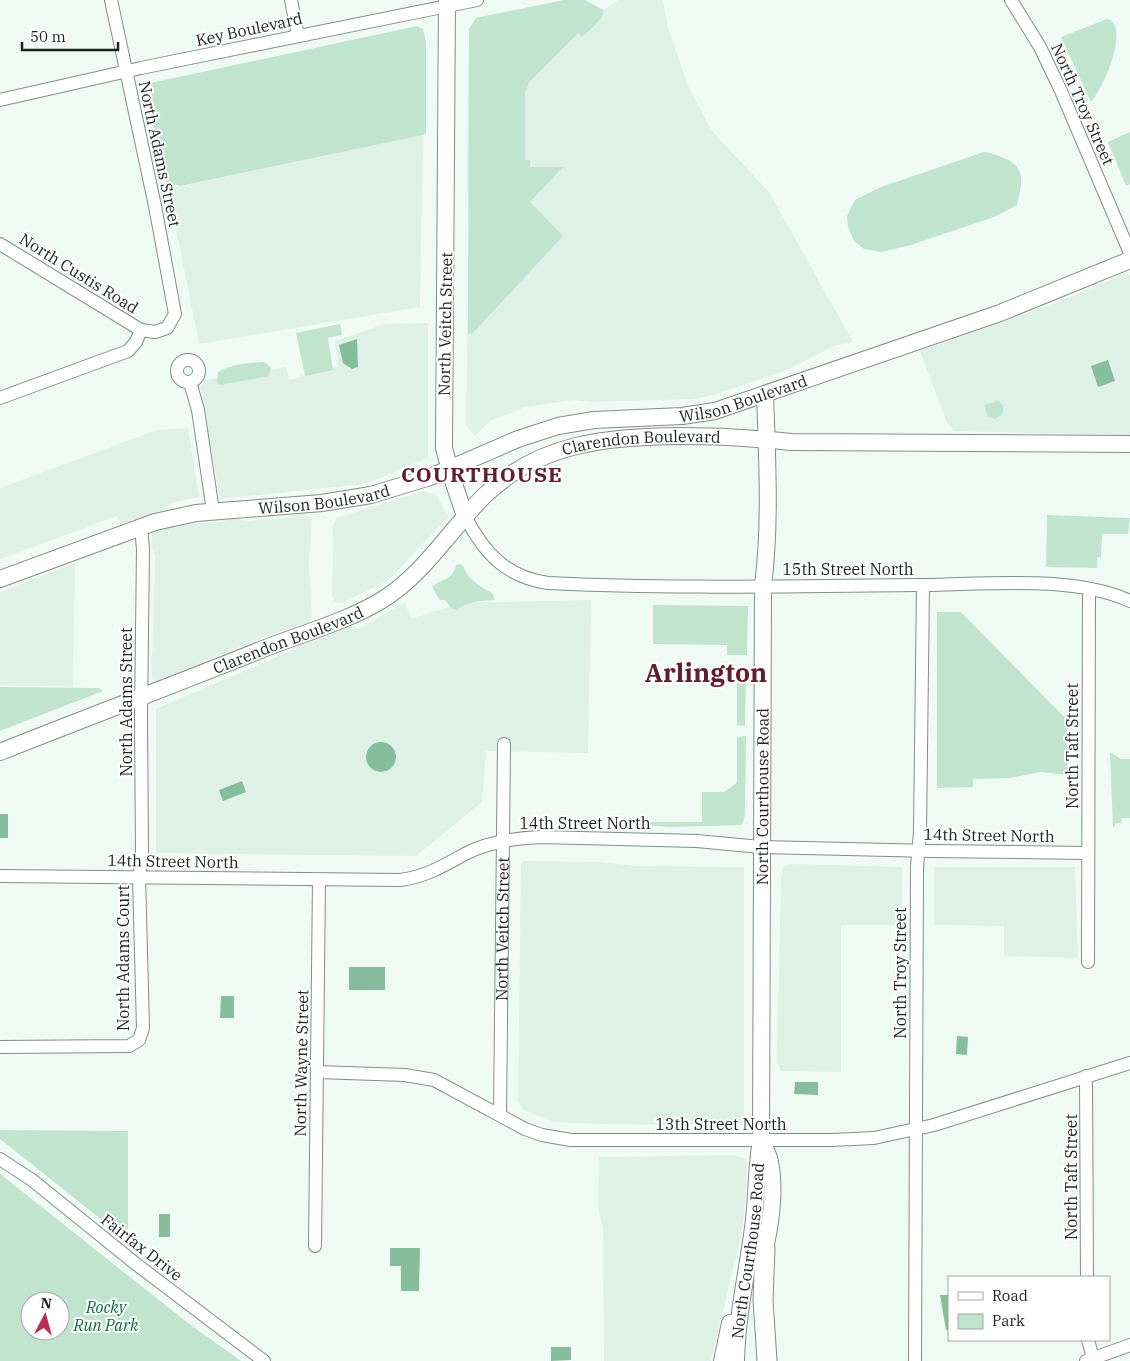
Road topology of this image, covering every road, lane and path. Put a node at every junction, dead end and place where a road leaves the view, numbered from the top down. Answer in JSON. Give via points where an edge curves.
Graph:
{"nodes":[{"id":1,"x":111,"y":0,"type":"edge"},
{"id":2,"x":290,"y":0,"type":"edge"},
{"id":3,"x":477,"y":0,"type":"edge"},
{"id":4,"x":1012,"y":0,"type":"edge"},
{"id":5,"x":447,"y":2,"type":"edge"},
{"id":6,"x":298,"y":36,"type":"junction"},
{"id":7,"x":126,"y":72,"type":"junction"},
{"id":8,"x":0,"y":100,"type":"edge"},
{"id":9,"x":0,"y":244,"type":"edge"},
{"id":10,"x":1130,"y":253,"type":"edge"},
{"id":11,"x":1130,"y":260,"type":"edge"},
{"id":12,"x":141,"y":330,"type":"junction"},
{"id":13,"x":190,"y":382,"type":"dead end"},
{"id":14,"x":765,"y":394,"type":"junction"},
{"id":15,"x":0,"y":398,"type":"edge"},
{"id":16,"x":616,"y":419,"type":"junction"},
{"id":17,"x":616,"y":438,"type":"junction"},
{"id":18,"x":766,"y":439,"type":"junction"},
{"id":19,"x":1130,"y":444,"type":"edge"},
{"id":20,"x":449,"y":469,"type":"junction"},
{"id":21,"x":213,"y":512,"type":"junction"},
{"id":22,"x":465,"y":516,"type":"junction"},
{"id":23,"x":141,"y":527,"type":"junction"},
{"id":24,"x":0,"y":579,"type":"edge"},
{"id":25,"x":564,"y":584,"type":"joint"},
{"id":26,"x":763,"y":585,"type":"junction"},
{"id":27,"x":923,"y":585,"type":"junction"},
{"id":28,"x":1089,"y":589,"type":"junction"},
{"id":29,"x":1130,"y":601,"type":"edge"},
{"id":30,"x":143,"y":696,"type":"junction"},
{"id":31,"x":504,"y":744,"type":"dead end"},
{"id":32,"x":0,"y":752,"type":"edge"},
{"id":33,"x":501,"y":841,"type":"junction"},
{"id":34,"x":761,"y":846,"type":"junction"},
{"id":35,"x":917,"y":851,"type":"junction"},
{"id":36,"x":1087,"y":853,"type":"junction"},
{"id":37,"x":0,"y":876,"type":"edge"},
{"id":38,"x":139,"y":877,"type":"junction"},
{"id":39,"x":318,"y":880,"type":"junction"},
{"id":40,"x":1088,"y":962,"type":"dead end"},
{"id":41,"x":0,"y":1047,"type":"edge"},
{"id":42,"x":1130,"y":1063,"type":"edge"},
{"id":43,"x":317,"y":1072,"type":"junction"},
{"id":44,"x":1086,"y":1076,"type":"junction"},
{"id":45,"x":500,"y":1114,"type":"junction"},
{"id":46,"x":915,"y":1128,"type":"junction"},
{"id":47,"x":761,"y":1140,"type":"junction"},
{"id":48,"x":0,"y":1159,"type":"edge"},
{"id":49,"x":762,"y":1235,"type":"junction"},
{"id":50,"x":315,"y":1246,"type":"dead end"},
{"id":51,"x":748,"y":1256,"type":"junction"},
{"id":52,"x":1087,"y":1276,"type":"edge"},
{"id":53,"x":1088,"y":1341,"type":"edge"},
{"id":54,"x":1130,"y":1345,"type":"edge"},
{"id":55,"x":1090,"y":1360,"type":"edge"},
{"id":56,"x":264,"y":1361,"type":"edge"},
{"id":57,"x":722,"y":1361,"type":"edge"},
{"id":58,"x":736,"y":1361,"type":"edge"},
{"id":59,"x":747,"y":1361,"type":"edge"},
{"id":60,"x":767,"y":1361,"type":"edge"},
{"id":61,"x":916,"y":1361,"type":"edge"}],
"edges":[{"from":1,"to":7,"type":"street","name":"North Adams Street"},
{"from":2,"to":6,"type":"street"},
{"from":3,"to":5,"type":"street","name":"Key Boulevard"},
{"from":4,"to":10,"type":"street","name":"North Troy Street","via":[[1061,91]]},
{"from":5,"to":6,"type":"street","name":"Key Boulevard"},
{"from":5,"to":20,"type":"main road","name":"North Veitch Street","via":[[444,448]]},
{"from":6,"to":7,"type":"street","name":"Key Boulevard"},
{"from":7,"to":8,"type":"street","name":"Key Boulevard"},
{"from":7,"to":12,"type":"street","name":"North Adams Street","via":[[175,314],[167,328],[155,332]]},
{"from":9,"to":12,"type":"street","name":"North Custis Road"},
{"from":11,"to":14,"type":"main road","name":"Wilson Boulevard","via":[[1008,310]]},
{"from":12,"to":15,"type":"street","via":[[128,351]]},
{"from":13,"to":21,"type":"street","via":[[198,410]]},
{"from":14,"to":16,"type":"main road","name":"Wilson Boulevard","via":[[701,413]]},
{"from":14,"to":18,"type":"main road","name":"North Courthouse Road"},
{"from":16,"to":17,"type":"street"},
{"from":16,"to":20,"type":"main road","name":"Wilson Boulevard","via":[[578,422],[537,431]]},
{"from":17,"to":18,"type":"main road","name":"Clarendon Boulevard","via":[[693,436]]},
{"from":17,"to":22,"type":"main road","name":"Clarendon Boulevard","via":[[581,444],[522,467],[484,496]]},
{"from":18,"to":19,"type":"main road","name":"Clarendon Boulevard","via":[[791,442]]},
{"from":18,"to":26,"type":"main road","name":"North Courthouse Road"},
{"from":20,"to":21,"type":"main road","name":"Wilson Boulevard","via":[[411,484],[352,499]]},
{"from":20,"to":22,"type":"main road","name":"North Veitch Street"},
{"from":21,"to":23,"type":"main road","name":"Wilson Boulevard","via":[[181,515]]},
{"from":22,"to":25,"type":"street","name":"North Veitch Street","via":[[475,536],[512,573],[535,581]]},
{"from":22,"to":30,"type":"main road","name":"Clarendon Boulevard","via":[[405,583],[382,600]]},
{"from":23,"to":24,"type":"main road","name":"Wilson Boulevard"},
{"from":23,"to":30,"type":"street","name":"North Adams Street"},
{"from":25,"to":26,"type":"street","name":"15th Street North"},
{"from":26,"to":27,"type":"street","name":"15th Street North"},
{"from":26,"to":34,"type":"main road","name":"North Courthouse Road"},
{"from":27,"to":28,"type":"street","name":"15th Street North","via":[[1007,584]]},
{"from":27,"to":35,"type":"street","name":"North Troy Street","via":[[920,831]]},
{"from":28,"to":29,"type":"street","name":"15th Street North"},
{"from":28,"to":36,"type":"street","name":"North Taft Street"},
{"from":30,"to":32,"type":"main road","name":"Clarendon Boulevard"},
{"from":30,"to":38,"type":"street","name":"North Adams Street"},
{"from":31,"to":33,"type":"street","name":"North Veitch Street"},
{"from":33,"to":34,"type":"street","name":"14th Street North","via":[[540,836]]},
{"from":33,"to":39,"type":"street","name":"14th Street North","via":[[414,878]]},
{"from":33,"to":45,"type":"street","name":"North Veitch Street"},
{"from":34,"to":35,"type":"street","name":"14th Street North"},
{"from":34,"to":47,"type":"main road","name":"North Courthouse Road"},
{"from":35,"to":36,"type":"street","name":"14th Street North"},
{"from":35,"to":46,"type":"street","name":"North Troy Street"},
{"from":36,"to":40,"type":"street","name":"North Taft Street"},
{"from":37,"to":38,"type":"street","name":"14th Street North"},
{"from":38,"to":39,"type":"street","name":"14th Street North"},
{"from":38,"to":41,"type":"street","name":"North Adams Court","via":[[142,1028],[139,1040],[129,1046]]},
{"from":39,"to":43,"type":"street","name":"North Wayne Street"},
{"from":42,"to":44,"type":"street","name":"13th Street North"},
{"from":43,"to":45,"type":"street","name":"13th Street North","via":[[405,1075],[434,1080]]},
{"from":43,"to":50,"type":"street","name":"North Wayne Street"},
{"from":44,"to":46,"type":"street","name":"13th Street North"},
{"from":44,"to":52,"type":"street","name":"North Taft Street"},
{"from":45,"to":47,"type":"street","name":"13th Street North","via":[[534,1132],[571,1140]]},
{"from":46,"to":47,"type":"street","name":"13th Street North","via":[[861,1139]]},
{"from":46,"to":61,"type":"street","name":"North Troy Street"},
{"from":47,"to":49,"type":"main road","name":"North Courthouse Road","via":[[770,1161],[771,1200]]},
{"from":48,"to":56,"type":"street","name":"Fairfax Drive","via":[[32,1180]]},
{"from":49,"to":51,"type":"main road","name":"North Courthouse Road"},
{"from":49,"to":59,"type":"main road","name":"North Courthouse Road","via":[[750,1312]]},
{"from":49,"to":60,"type":"highway"},
{"from":51,"to":57,"type":"main road","via":[[738,1282]]},
{"from":51,"to":58,"type":"main road","name":"North Courthouse Road"},
{"from":53,"to":55,"type":"street"},
{"from":54,"to":55,"type":"street"}]}
